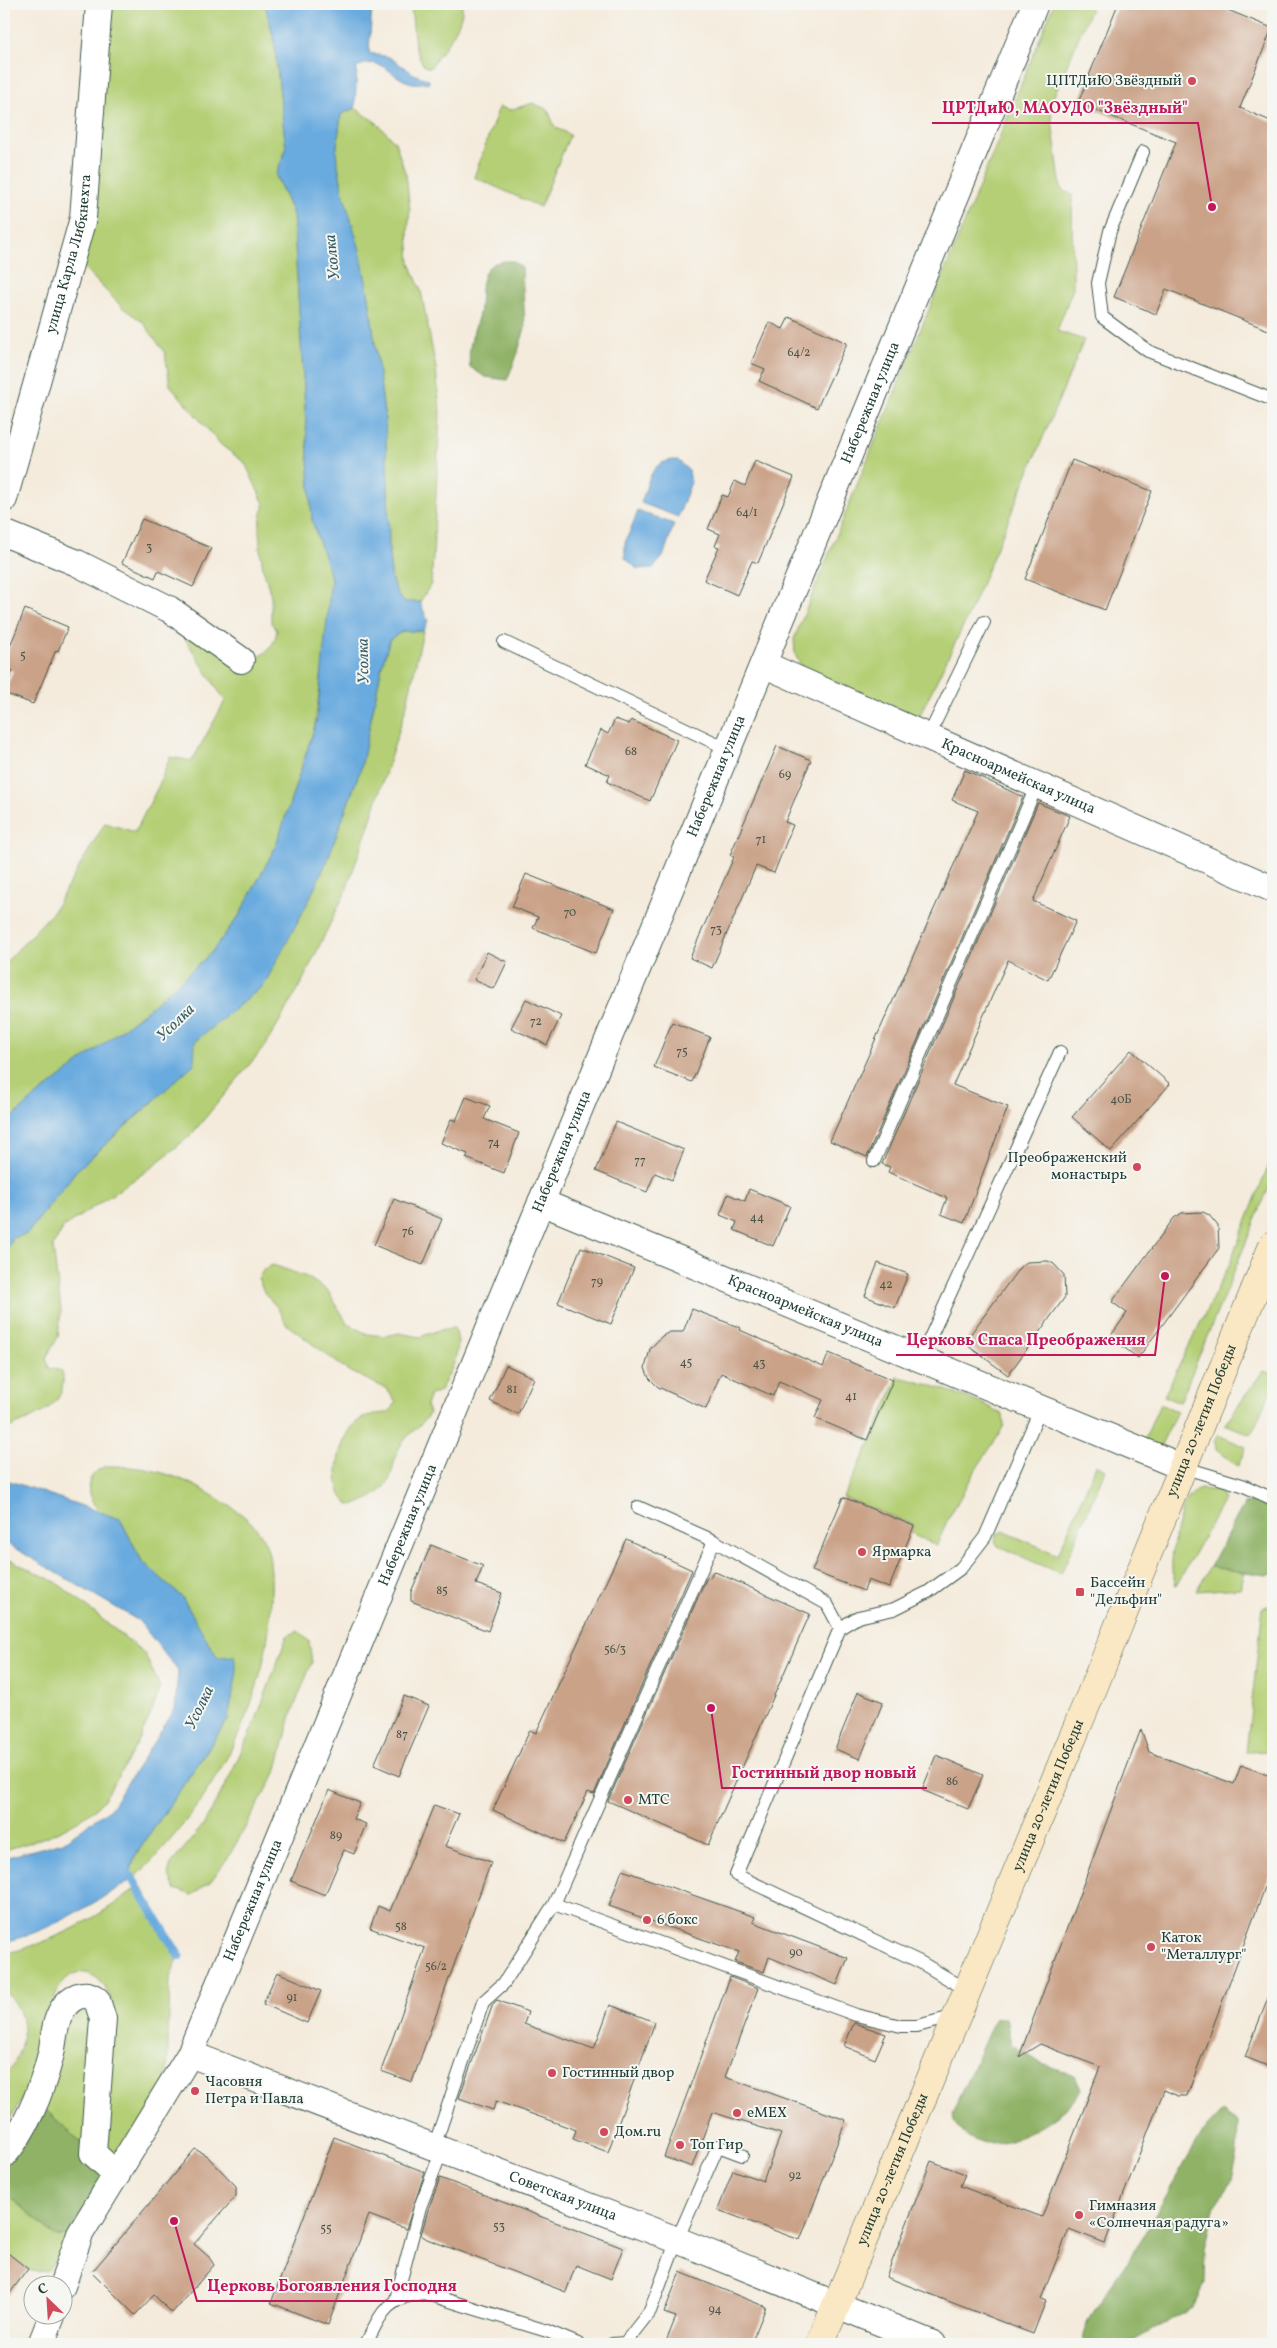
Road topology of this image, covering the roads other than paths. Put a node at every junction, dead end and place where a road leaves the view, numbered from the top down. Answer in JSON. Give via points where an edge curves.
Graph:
{"nodes":[{"id":1,"x":99,"y":4,"type":"edge"},
{"id":2,"x":1035,"y":4,"type":"edge"},
{"id":3,"x":1143,"y":152,"type":"dead end"},
{"id":4,"x":1273,"y":400,"type":"edge"},
{"id":5,"x":4,"y":499,"type":"edge"},
{"id":6,"x":4,"y":533,"type":"edge"},
{"id":7,"x":984,"y":622,"type":"dead end"},
{"id":8,"x":504,"y":642,"type":"dead end"},
{"id":9,"x":241,"y":660,"type":"dead end"},
{"id":10,"x":763,"y":664,"type":"junction"},
{"id":11,"x":928,"y":737,"type":"junction"},
{"id":12,"x":728,"y":749,"type":"junction"},
{"id":13,"x":1036,"y":785,"type":"junction"},
{"id":14,"x":1273,"y":889,"type":"edge"},
{"id":15,"x":1060,"y":1052,"type":"dead end"},
{"id":16,"x":874,"y":1161,"type":"dead end"},
{"id":17,"x":541,"y":1202,"type":"junction"},
{"id":18,"x":1273,"y":1245,"type":"edge"},
{"id":19,"x":920,"y":1360,"type":"junction"},
{"id":20,"x":1040,"y":1410,"type":"junction"},
{"id":21,"x":1182,"y":1467,"type":"junction"},
{"id":22,"x":1273,"y":1499,"type":"edge"},
{"id":23,"x":638,"y":1507,"type":"dead end"},
{"id":24,"x":714,"y":1541,"type":"junction"},
{"id":25,"x":840,"y":1628,"type":"junction"},
{"id":26,"x":554,"y":1904,"type":"junction"},
{"id":27,"x":967,"y":1990,"type":"junction"},
{"id":28,"x":956,"y":2016,"type":"junction"},
{"id":29,"x":190,"y":2054,"type":"junction"},
{"id":30,"x":438,"y":2148,"type":"junction"},
{"id":31,"x":4,"y":2155,"type":"edge"},
{"id":32,"x":742,"y":2155,"type":"dead end"},
{"id":33,"x":117,"y":2175,"type":"junction"},
{"id":34,"x":677,"y":2240,"type":"junction"},
{"id":35,"x":65,"y":2276,"type":"edge"},
{"id":36,"x":396,"y":2299,"type":"junction"},
{"id":37,"x":836,"y":2304,"type":"junction"},
{"id":38,"x":48,"y":2326,"type":"edge"},
{"id":39,"x":40,"y":2344,"type":"edge"},
{"id":40,"x":366,"y":2344,"type":"edge"},
{"id":41,"x":578,"y":2344,"type":"edge"},
{"id":42,"x":612,"y":2344,"type":"edge"},
{"id":43,"x":820,"y":2344,"type":"edge"},
{"id":44,"x":933,"y":2344,"type":"edge"}],
"edges":[{"from":1,"to":5,"type":"street","name":"улица Карла Либкнехта","via":[[83,218]]},
{"from":2,"to":10,"type":"street","name":"Набережная улица"},
{"from":3,"to":4,"type":"lane","via":[[1110,231],[1098,283],[1102,317],[1148,351]]},
{"from":6,"to":9,"type":"street","via":[[77,563],[169,609]]},
{"from":7,"to":11,"type":"lane"},
{"from":8,"to":12,"type":"lane"},
{"from":10,"to":11,"type":"street","name":"Красноармейская улица"},
{"from":10,"to":12,"type":"street","name":"Набережная улица"},
{"from":11,"to":13,"type":"street","name":"Красноармейская улица"},
{"from":12,"to":17,"type":"street","name":"Набережная улица"},
{"from":13,"to":14,"type":"street","name":"Красноармейская улица"},
{"from":13,"to":16,"type":"lane"},
{"from":15,"to":19,"type":"lane"},
{"from":17,"to":19,"type":"street","name":"Красноармейская улица"},
{"from":17,"to":29,"type":"street","name":"Набережная улица"},
{"from":18,"to":21,"type":"street","name":"улица 20-летия Победы"},
{"from":19,"to":20,"type":"street","name":"Красноармейская улица"},
{"from":20,"to":21,"type":"street","name":"Красноармейская улица"},
{"from":20,"to":25,"type":"lane","via":[[984,1537],[961,1568],[911,1601],[894,1609],[858,1617]]},
{"from":21,"to":22,"type":"lane","via":[[1242,1485]]},
{"from":21,"to":27,"type":"street","name":"улица 20-летия Победы"},
{"from":23,"to":24,"type":"lane"},
{"from":24,"to":25,"type":"lane","via":[[827,1604]]},
{"from":24,"to":26,"type":"lane"},
{"from":25,"to":27,"type":"lane","via":[[736,1875],[920,1962]]},
{"from":26,"to":28,"type":"lane","via":[[856,2015],[901,2026],[917,2026]]},
{"from":26,"to":30,"type":"lane","via":[[504,1983],[483,2002]]},
{"from":27,"to":28,"type":"street","name":"улица 20-летия Победы"},
{"from":28,"to":37,"type":"street","name":"улица 20-летия Победы"},
{"from":29,"to":30,"type":"street","name":"Советская улица"},
{"from":29,"to":33,"type":"street","name":"Набережная улица"},
{"from":30,"to":34,"type":"street","name":"Советская улица"},
{"from":30,"to":36,"type":"lane"},
{"from":31,"to":33,"type":"street","via":[[29,2115],[43,2084],[58,2017],[68,2001],[86,1994],[97,2000],[103,2019],[93,2154]]},
{"from":32,"to":34,"type":"lane","via":[[718,2146]]},
{"from":33,"to":35,"type":"street","name":"Набережная улица","via":[[80,2234]]},
{"from":34,"to":37,"type":"street","name":"Советская улица"},
{"from":34,"to":42,"type":"lane","via":[[650,2311],[625,2343]]},
{"from":36,"to":40,"type":"lane","via":[[383,2310]]},
{"from":36,"to":41,"type":"lane","via":[[424,2293],[449,2299]]},
{"from":37,"to":43,"type":"street","name":"улица 20-летия Победы"},
{"from":37,"to":44,"type":"street","name":"Советская улица"},
{"from":38,"to":39,"type":"street"}]}
